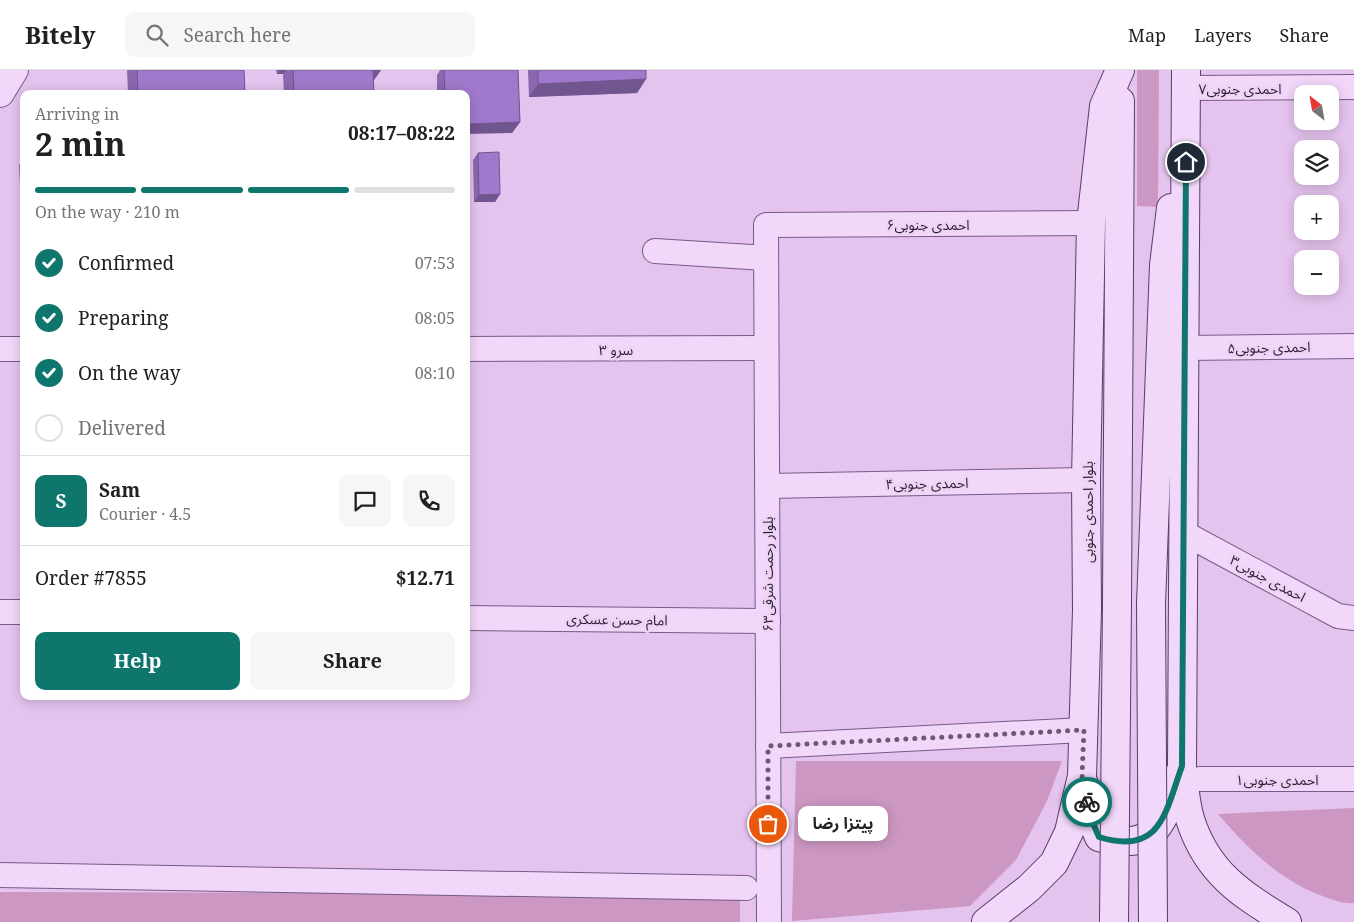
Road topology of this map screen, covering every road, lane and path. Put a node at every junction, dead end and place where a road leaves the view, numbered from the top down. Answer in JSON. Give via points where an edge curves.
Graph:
{"nodes":[{"id":1,"x":14,"y":70,"type":"edge"},
{"id":2,"x":1120,"y":70,"type":"edge"},
{"id":3,"x":1186,"y":79,"type":"edge"},
{"id":4,"x":1354,"y":87,"type":"edge"},
{"id":5,"x":0,"y":93,"type":"edge"},
{"id":6,"x":1091,"y":223,"type":"junction"},
{"id":7,"x":766,"y":225,"type":"joint"},
{"id":8,"x":655,"y":251,"type":"dead end"},
{"id":9,"x":766,"y":258,"type":"junction"},
{"id":10,"x":1354,"y":346,"type":"edge"},
{"id":11,"x":766,"y":348,"type":"junction"},
{"id":12,"x":1185,"y":348,"type":"junction"},
{"id":13,"x":20,"y":349,"type":"edge"},
{"id":14,"x":470,"y":349,"type":"edge"},
{"id":15,"x":0,"y":350,"type":"edge"},
{"id":16,"x":1086,"y":480,"type":"junction"},
{"id":17,"x":767,"y":486,"type":"junction"},
{"id":18,"x":1184,"y":533,"type":"junction"},
{"id":19,"x":0,"y":612,"type":"edge"},
{"id":20,"x":20,"y":612,"type":"edge"},
{"id":21,"x":470,"y":618,"type":"edge"},
{"id":22,"x":1354,"y":618,"type":"edge"},
{"id":23,"x":768,"y":621,"type":"junction"},
{"id":24,"x":1084,"y":730,"type":"junction"},
{"id":25,"x":768,"y":746,"type":"junction"},
{"id":26,"x":1191,"y":772,"type":"junction"},
{"id":27,"x":1082,"y":776,"type":"junction"},
{"id":28,"x":1354,"y":779,"type":"edge"},
{"id":29,"x":0,"y":875,"type":"edge"},
{"id":30,"x":746,"y":888,"type":"dead end"},
{"id":31,"x":769,"y":922,"type":"edge"},
{"id":32,"x":986,"y":922,"type":"edge"},
{"id":33,"x":1114,"y":922,"type":"edge"},
{"id":34,"x":1153,"y":922,"type":"edge"},
{"id":35,"x":1287,"y":922,"type":"edge"}],
"edges":[{"from":1,"to":5,"type":"main road"},
{"from":2,"to":6,"type":"main road","name":"بلوار احمدی جنوبی","via":[[1104,106]]},
{"from":2,"to":33,"type":"main road","bridge":true},
{"from":3,"to":4,"type":"street","name":"احمدی جنوبی۷"},
{"from":3,"to":12,"type":"main road"},
{"from":3,"to":34,"type":"main road","bridge":true,"via":[[1164,265],[1151,604]]},
{"from":6,"to":7,"type":"street","name":"احمدی جنوبی۶"},
{"from":6,"to":16,"type":"main road","name":"بلوار احمدی جنوبی"},
{"from":7,"to":9,"type":"street","name":"بلوار رحمت شرقی۶۳"},
{"from":8,"to":9,"type":"street"},
{"from":9,"to":11,"type":"street","name":"بلوار رحمت شرقی۶۳"},
{"from":10,"to":12,"type":"street","name":"احمدی جنوبی۵"},
{"from":11,"to":14,"type":"street","name":"سرو ۳"},
{"from":11,"to":17,"type":"street","name":"بلوار رحمت شرقی۶۳"},
{"from":12,"to":18,"type":"main road"},
{"from":13,"to":15,"type":"street"},
{"from":16,"to":17,"type":"street","name":"احمدی جنوبی۴"},
{"from":16,"to":24,"type":"main road","name":"بلوار احمدی جنوبی"},
{"from":17,"to":23,"type":"street","name":"بلوار رحمت شرقی۶۳"},
{"from":18,"to":22,"type":"street","name":"احمدی جنوبی۳","via":[[1338,616]]},
{"from":18,"to":26,"type":"main road"},
{"from":19,"to":20,"type":"street"},
{"from":21,"to":23,"type":"street","name":"امام حسن عسکری"},
{"from":23,"to":25,"type":"street","name":"بلوار رحمت شرقی۶۳"},
{"from":24,"to":25,"type":"street"},
{"from":24,"to":27,"type":"main road","name":"بلوار احمدی جنوبی"},
{"from":25,"to":31,"type":"street","name":"بلوار رحمت شرقی۶۳"},
{"from":26,"to":27,"type":"main road","via":[[1150,836],[1133,842],[1099,837],[1089,814]]},
{"from":26,"to":28,"type":"street","name":"احمدی جنوبی۱"},
{"from":26,"to":35,"type":"main road","via":[[1190,818],[1207,856],[1218,872],[1248,898]]},
{"from":27,"to":32,"type":"main road","name":"بلوار احمدی جنوبی","via":[[1069,832],[1054,863]]},
{"from":29,"to":30,"type":"street"}]}
